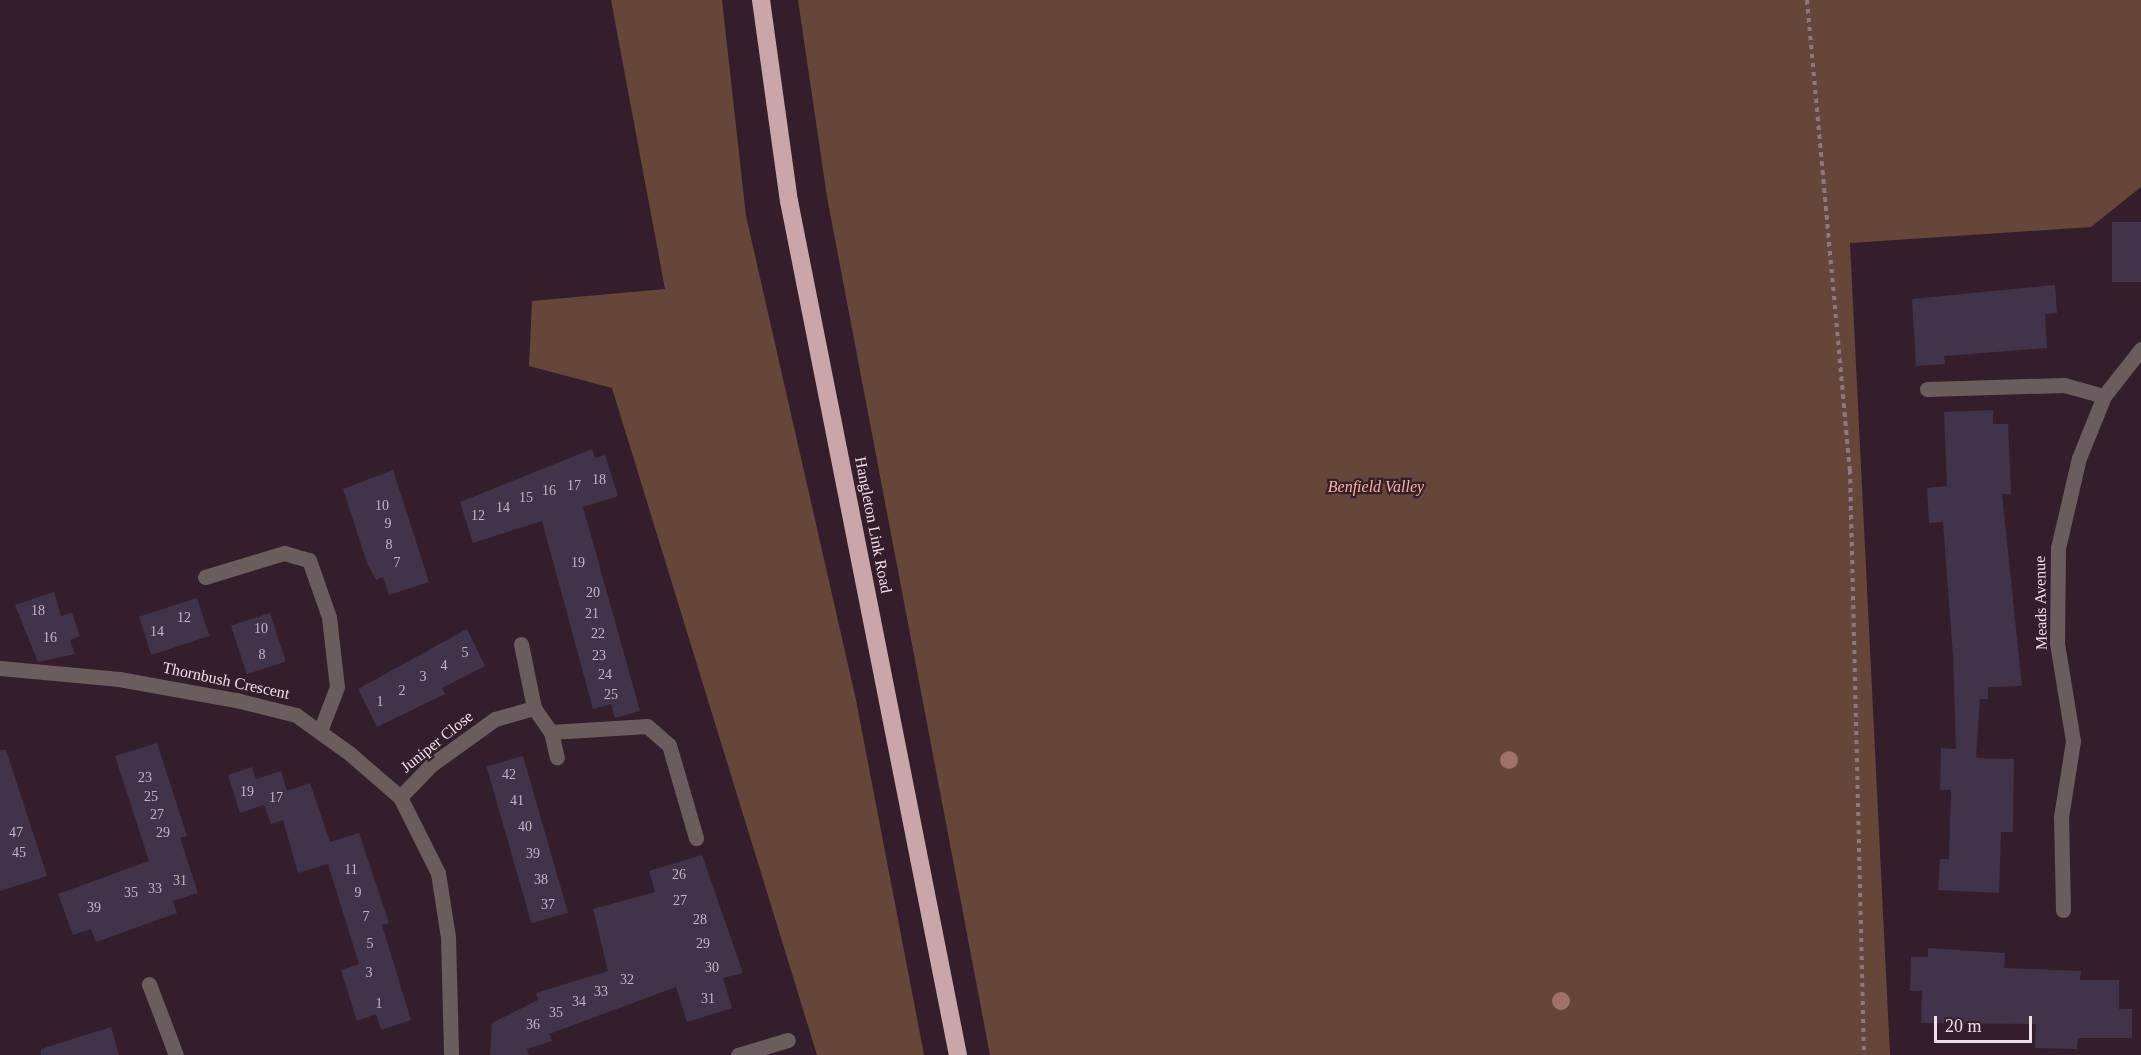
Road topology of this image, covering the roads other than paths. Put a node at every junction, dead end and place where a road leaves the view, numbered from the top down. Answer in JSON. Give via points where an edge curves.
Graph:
{"nodes":[{"id":1,"x":761,"y":0,"type":"edge"},
{"id":2,"x":2141,"y":349,"type":"edge"},
{"id":3,"x":1927,"y":389,"type":"dead end"},
{"id":4,"x":2104,"y":396,"type":"junction"},
{"id":5,"x":205,"y":577,"type":"dead end"},
{"id":6,"x":521,"y":644,"type":"dead end"},
{"id":7,"x":0,"y":668,"type":"edge"},
{"id":8,"x":534,"y":708,"type":"junction"},
{"id":9,"x":320,"y":731,"type":"junction"},
{"id":10,"x":551,"y":732,"type":"junction"},
{"id":11,"x":557,"y":757,"type":"dead end"},
{"id":12,"x":400,"y":797,"type":"junction"},
{"id":13,"x":696,"y":838,"type":"dead end"},
{"id":14,"x":2063,"y":910,"type":"dead end"},
{"id":15,"x":149,"y":984,"type":"dead end"},
{"id":16,"x":788,"y":1040,"type":"dead end"},
{"id":17,"x":176,"y":1055,"type":"edge"},
{"id":18,"x":451,"y":1055,"type":"edge"},
{"id":19,"x":738,"y":1055,"type":"edge"},
{"id":20,"x":958,"y":1055,"type":"edge"}],
"edges":[{"from":1,"to":20,"type":"highway","name":"Hangleton Link Road","via":[[789,201]]},
{"from":2,"to":4,"type":"street","name":"Meads Avenue"},
{"from":3,"to":4,"type":"street","via":[[2064,385]]},
{"from":4,"to":14,"type":"street","name":"Meads Avenue","via":[[2079,458],[2058,548],[2057,643],[2073,741],[2061,817]]},
{"from":5,"to":9,"type":"street","via":[[284,553],[309,560],[329,617],[338,687]]},
{"from":6,"to":8,"type":"street"},
{"from":7,"to":9,"type":"street","name":"Thornbush Crescent","via":[[180,688],[296,715]]},
{"from":8,"to":10,"type":"street"},
{"from":8,"to":12,"type":"street","name":"Juniper Close","via":[[495,719],[431,765]]},
{"from":9,"to":12,"type":"street","name":"Thornbush Crescent"},
{"from":10,"to":11,"type":"street"},
{"from":10,"to":13,"type":"street","via":[[646,726],[669,745]]},
{"from":12,"to":18,"type":"street","name":"Thornbush Crescent","via":[[438,873],[448,937]]},
{"from":15,"to":17,"type":"street"},
{"from":16,"to":19,"type":"street"}]}
